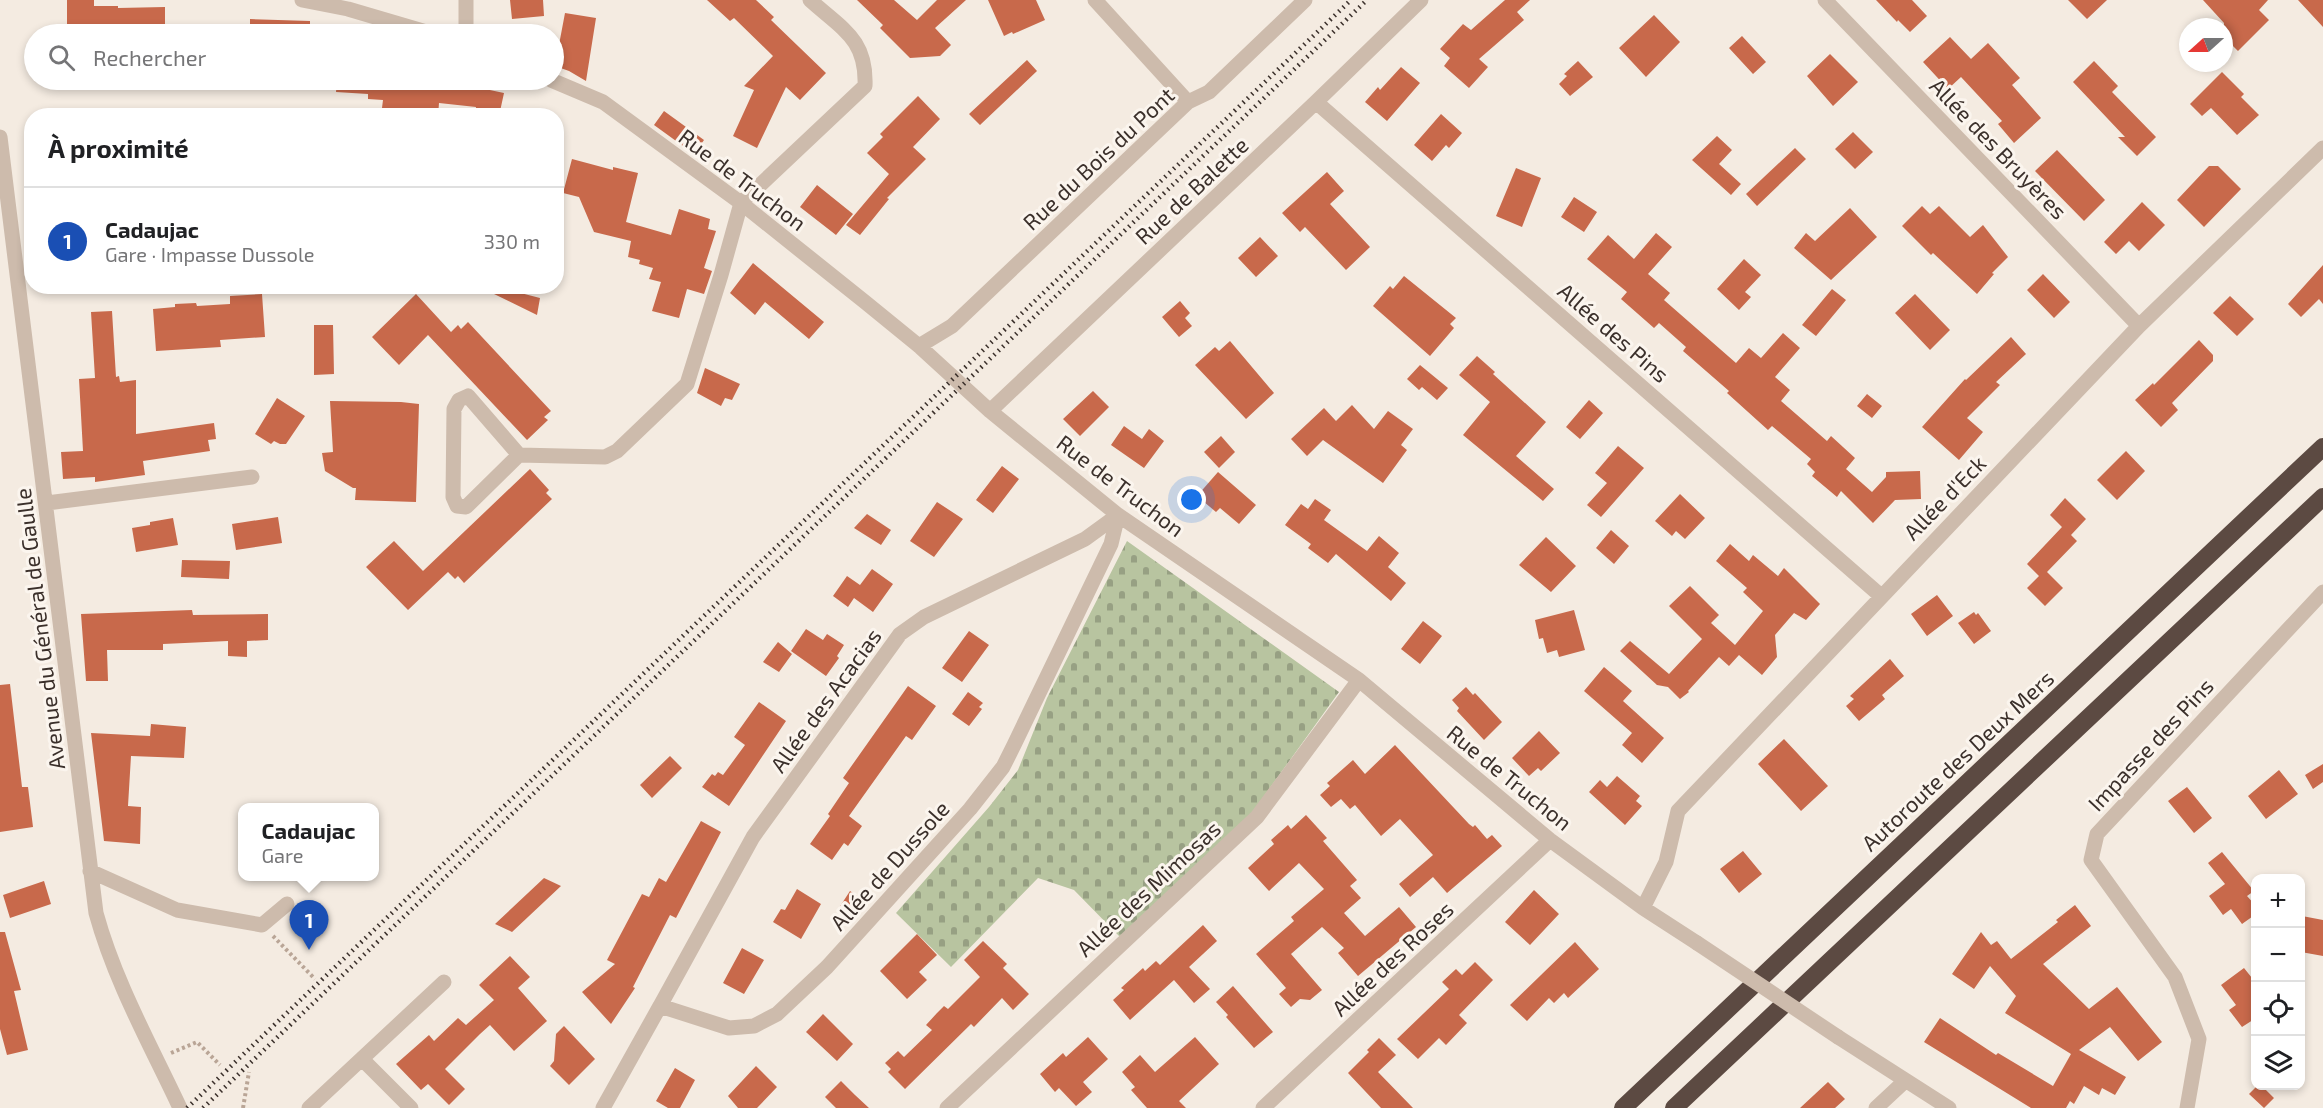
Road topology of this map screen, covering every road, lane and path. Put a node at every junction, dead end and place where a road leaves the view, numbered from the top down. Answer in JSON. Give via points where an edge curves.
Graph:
{"nodes":[{"id":1,"x":302,"y":0,"type":"edge"},
{"id":2,"x":466,"y":0,"type":"edge"},
{"id":3,"x":810,"y":0,"type":"edge"},
{"id":4,"x":1095,"y":0,"type":"edge"},
{"id":5,"x":1305,"y":0,"type":"edge"},
{"id":6,"x":1421,"y":0,"type":"edge"},
{"id":7,"x":1825,"y":0,"type":"edge"},
{"id":8,"x":399,"y":24,"type":"edge"},
{"id":9,"x":466,"y":24,"type":"edge"},
{"id":10,"x":564,"y":86,"type":"edge"},
{"id":11,"x":1188,"y":102,"type":"junction"},
{"id":12,"x":1316,"y":102,"type":"junction"},
{"id":13,"x":0,"y":137,"type":"edge"},
{"id":14,"x":2323,"y":148,"type":"edge"},
{"id":15,"x":741,"y":203,"type":"junction"},
{"id":16,"x":2139,"y":326,"type":"junction"},
{"id":17,"x":919,"y":346,"type":"junction"},
{"id":18,"x":990,"y":411,"type":"junction"},
{"id":19,"x":2323,"y":447,"type":"edge"},
{"id":20,"x":519,"y":455,"type":"junction"},
{"id":21,"x":252,"y":477,"type":"dead end"},
{"id":22,"x":2323,"y":497,"type":"edge"},
{"id":23,"x":47,"y":503,"type":"junction"},
{"id":24,"x":1118,"y":515,"type":"junction"},
{"id":25,"x":2323,"y":592,"type":"edge"},
{"id":26,"x":1881,"y":596,"type":"junction"},
{"id":27,"x":1359,"y":680,"type":"junction"},
{"id":28,"x":1550,"y":840,"type":"junction"},
{"id":29,"x":90,"y":871,"type":"junction"},
{"id":30,"x":287,"y":904,"type":"dead end"},
{"id":31,"x":1643,"y":908,"type":"junction"},
{"id":32,"x":262,"y":925,"type":"junction"},
{"id":33,"x":315,"y":979,"type":"dead end"},
{"id":34,"x":444,"y":982,"type":"dead end"},
{"id":35,"x":660,"y":1006,"type":"junction"},
{"id":36,"x":157,"y":1059,"type":"junction"},
{"id":37,"x":362,"y":1059,"type":"junction"},
{"id":38,"x":220,"y":1065,"type":"dead end"},
{"id":39,"x":249,"y":1072,"type":"dead end"},
{"id":40,"x":1905,"y":1081,"type":"junction"},
{"id":41,"x":178,"y":1104,"type":"edge"},
{"id":42,"x":243,"y":1108,"type":"edge"},
{"id":43,"x":309,"y":1108,"type":"edge"},
{"id":44,"x":411,"y":1108,"type":"edge"},
{"id":45,"x":603,"y":1108,"type":"edge"},
{"id":46,"x":947,"y":1108,"type":"edge"},
{"id":47,"x":1263,"y":1108,"type":"edge"},
{"id":48,"x":1623,"y":1108,"type":"edge"},
{"id":49,"x":1674,"y":1108,"type":"edge"},
{"id":50,"x":1876,"y":1108,"type":"edge"},
{"id":51,"x":1949,"y":1108,"type":"edge"},
{"id":52,"x":2187,"y":1108,"type":"edge"}],
"edges":[{"from":1,"to":8,"type":"street"},
{"from":2,"to":9,"type":"street"},
{"from":3,"to":15,"type":"street","via":[[856,42],[866,66],[865,86]]},
{"from":4,"to":11,"type":"street"},
{"from":5,"to":11,"type":"street","name":"Rue du Bois du Pont","via":[[1209,92]]},
{"from":6,"to":12,"type":"street","name":"Rue de Balette"},
{"from":7,"to":16,"type":"street","name":"Allée des Bruyères"},
{"from":10,"to":15,"type":"street","name":"Rue de Truchon","via":[[603,102]]},
{"from":11,"to":17,"type":"street","name":"Rue du Bois du Pont","via":[[952,326]]},
{"from":12,"to":18,"type":"street","name":"Rue de Balette"},
{"from":12,"to":26,"type":"street","name":"Allée des Pins"},
{"from":13,"to":23,"type":"street","name":"Avenue du Général de Gaulle"},
{"from":14,"to":16,"type":"street","name":"Allée d'Eck"},
{"from":15,"to":17,"type":"street","name":"Rue de Truchon"},
{"from":15,"to":20,"type":"street","via":[[687,384],[617,451],[605,457]]},
{"from":16,"to":26,"type":"street","name":"Allée d'Eck"},
{"from":17,"to":18,"type":"street","name":"Rue de Truchon"},
{"from":18,"to":24,"type":"street","name":"Rue de Truchon"},
{"from":19,"to":48,"type":"highway","name":"Autoroute des Deux Mers"},
{"from":20,"to":20,"type":"street","via":[[468,396],[459,400],[454,409],[453,497],[457,506],[466,507]]},
{"from":21,"to":23,"type":"street"},
{"from":22,"to":49,"type":"highway"},
{"from":23,"to":29,"type":"street","name":"Avenue du Général de Gaulle"},
{"from":24,"to":27,"type":"street","name":"Rue de Truchon"},
{"from":24,"to":35,"type":"street","name":"Allée des Acacias","via":[[1085,539],[924,617],[900,634],[753,837]]},
{"from":24,"to":35,"type":"street","name":"Allée de Dussole","via":[[1111,544],[1003,767],[827,967],[777,1014],[754,1026],[729,1028]]},
{"from":25,"to":52,"type":"street","name":"Impasse des Pins","via":[[2097,834],[2091,860],[2175,977],[2199,1039]]},
{"from":26,"to":31,"type":"street","name":"Allée d'Eck","via":[[1678,811],[1665,862]]},
{"from":27,"to":28,"type":"street","name":"Rue de Truchon"},
{"from":27,"to":46,"type":"street","name":"Allée des Mimosas","via":[[1257,817]]},
{"from":28,"to":31,"type":"street","name":"Rue de Truchon"},
{"from":28,"to":47,"type":"street","name":"Allée des Roses"},
{"from":29,"to":32,"type":"street","via":[[177,910]]},
{"from":29,"to":36,"type":"street","name":"Avenue du Général de Gaulle","via":[[106,948]]},
{"from":30,"to":32,"type":"street"},
{"from":31,"to":40,"type":"street","name":"Rue de Truchon","bridge":true},
{"from":32,"to":33,"type":"path"},
{"from":34,"to":37,"type":"street"},
{"from":35,"to":45,"type":"street"},
{"from":36,"to":38,"type":"path","via":[[197,1042]]},
{"from":36,"to":41,"type":"street","name":"Avenue du Général de Gaulle"},
{"from":37,"to":43,"type":"street"},
{"from":37,"to":44,"type":"street"},
{"from":39,"to":42,"type":"path"},
{"from":40,"to":50,"type":"street"},
{"from":40,"to":51,"type":"street"}]}
